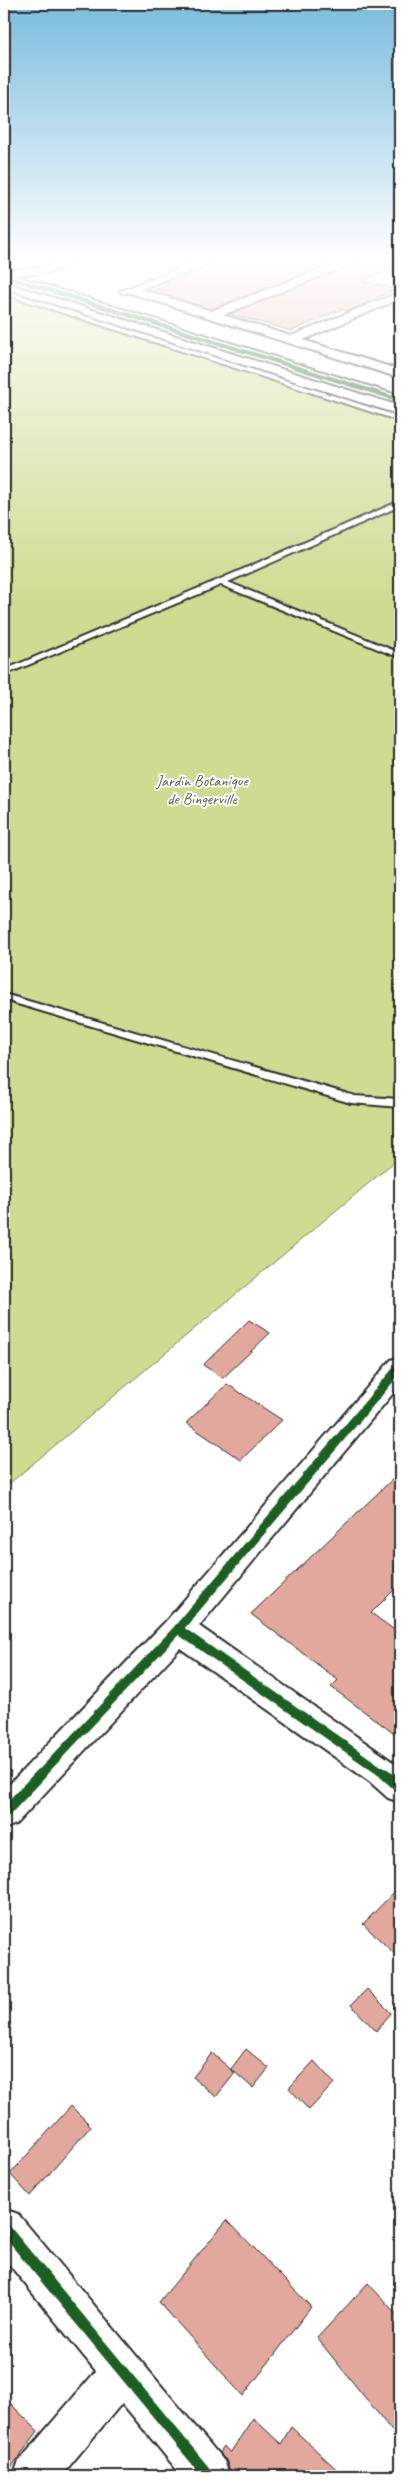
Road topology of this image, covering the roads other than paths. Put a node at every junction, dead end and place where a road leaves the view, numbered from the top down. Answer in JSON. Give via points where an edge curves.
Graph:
{"nodes":[{"id":1,"x":259,"y":374,"type":"edge"},
{"id":2,"x":316,"y":374,"type":"edge"},
{"id":3,"x":400,"y":400,"type":"edge"},
{"id":4,"x":400,"y":419,"type":"edge"},
{"id":5,"x":400,"y":503,"type":"edge"},
{"id":6,"x":220,"y":582,"type":"junction"},
{"id":7,"x":400,"y":656,"type":"edge"},
{"id":8,"x":4,"y":673,"type":"edge"},
{"id":9,"x":4,"y":997,"type":"edge"},
{"id":10,"x":400,"y":1103,"type":"edge"},
{"id":11,"x":400,"y":1367,"type":"edge"},
{"id":12,"x":178,"y":1629,"type":"junction"},
{"id":13,"x":400,"y":1787,"type":"edge"},
{"id":14,"x":4,"y":1813,"type":"edge"},
{"id":15,"x":4,"y":2228,"type":"edge"},
{"id":16,"x":122,"y":2370,"type":"junction"},
{"id":17,"x":34,"y":2476,"type":"edge"},
{"id":18,"x":209,"y":2476,"type":"edge"}],
"edges":[{"from":1,"to":4,"type":"lane"},
{"from":2,"to":3,"type":"street"},
{"from":5,"to":6,"type":"lane"},
{"from":6,"to":7,"type":"lane"},
{"from":6,"to":8,"type":"lane"},
{"from":9,"to":10,"type":"lane","via":[[355,1100]]},
{"from":11,"to":12,"type":"street"},
{"from":12,"to":13,"type":"street"},
{"from":12,"to":14,"type":"street"},
{"from":15,"to":16,"type":"street"},
{"from":16,"to":17,"type":"street"},
{"from":16,"to":18,"type":"street"}]}
